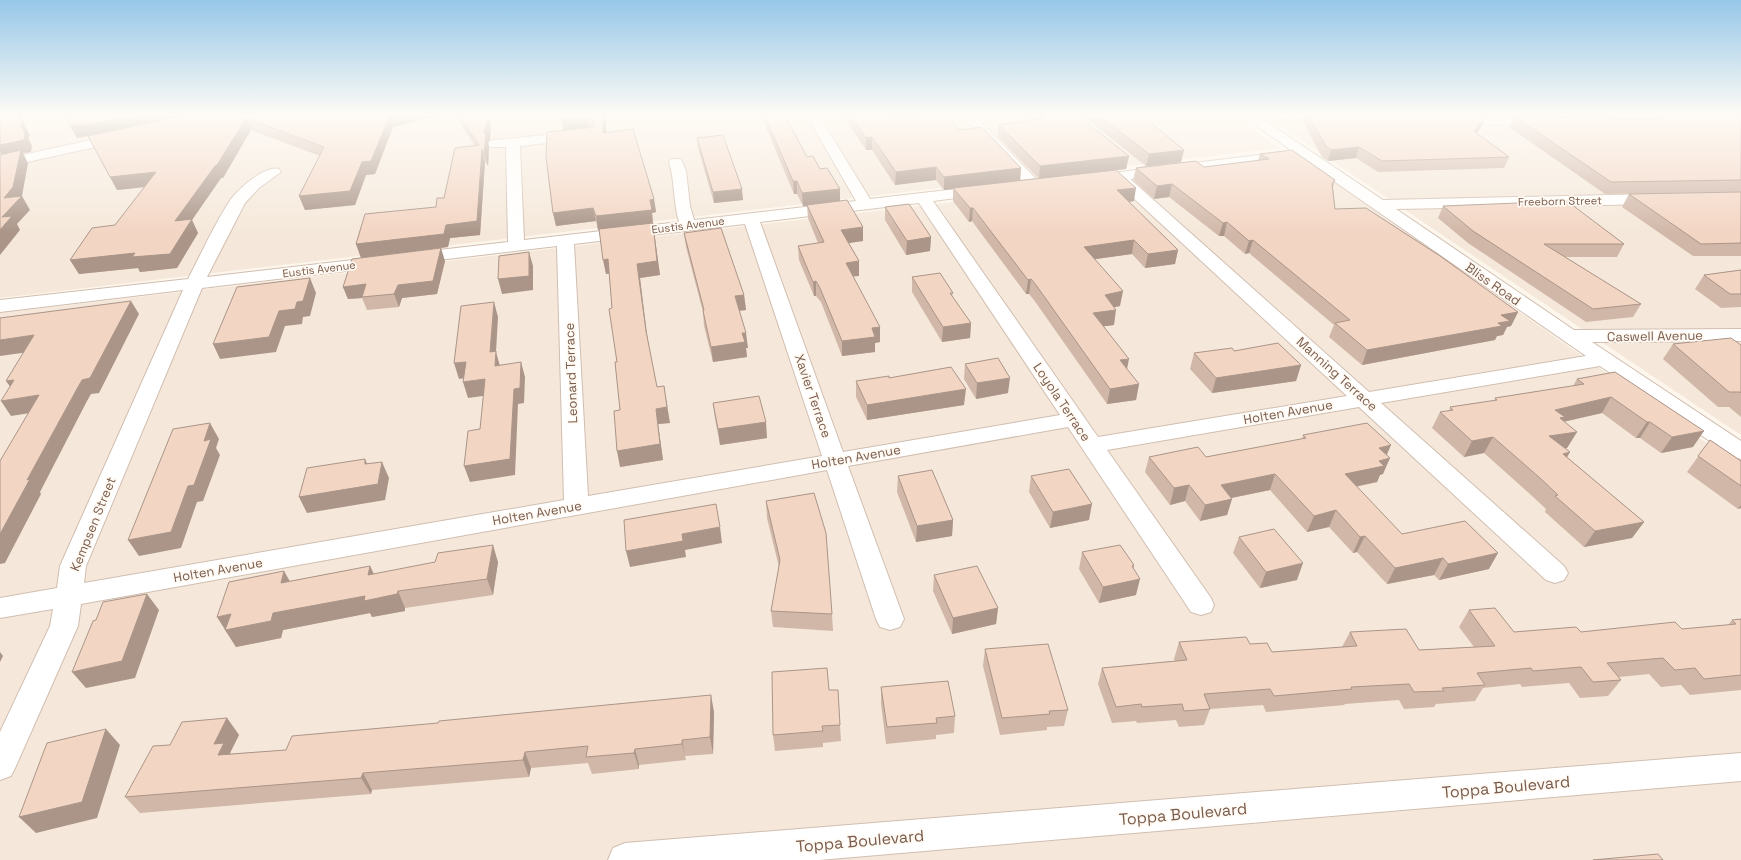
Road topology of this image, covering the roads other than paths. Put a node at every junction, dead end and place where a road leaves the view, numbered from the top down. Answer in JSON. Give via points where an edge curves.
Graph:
{"nodes":[{"id":1,"x":44,"y":154,"type":"edge"},
{"id":2,"x":513,"y":154,"type":"edge"},
{"id":3,"x":836,"y":154,"type":"edge"},
{"id":4,"x":1010,"y":154,"type":"edge"},
{"id":5,"x":1305,"y":154,"type":"edge"},
{"id":6,"x":1306,"y":154,"type":"edge"},
{"id":7,"x":676,"y":162,"type":"dead end"},
{"id":8,"x":0,"y":164,"type":"edge"},
{"id":9,"x":1124,"y":168,"type":"junction"},
{"id":10,"x":274,"y":172,"type":"dead end"},
{"id":11,"x":1080,"y":180,"type":"edge"},
{"id":12,"x":923,"y":198,"type":"junction"},
{"id":13,"x":1673,"y":199,"type":"edge"},
{"id":14,"x":866,"y":205,"type":"junction"},
{"id":15,"x":1378,"y":205,"type":"junction"},
{"id":16,"x":751,"y":218,"type":"junction"},
{"id":17,"x":688,"y":226,"type":"junction"},
{"id":18,"x":565,"y":240,"type":"junction"},
{"id":19,"x":516,"y":246,"type":"junction"},
{"id":20,"x":195,"y":283,"type":"junction"},
{"id":21,"x":0,"y":306,"type":"edge"},
{"id":22,"x":1741,"y":335,"type":"edge"},
{"id":23,"x":1570,"y":336,"type":"junction"},
{"id":24,"x":1603,"y":359,"type":"junction"},
{"id":25,"x":1364,"y":399,"type":"junction"},
{"id":26,"x":1073,"y":419,"type":"junction"},
{"id":27,"x":1092,"y":445,"type":"junction"},
{"id":28,"x":1741,"y":452,"type":"edge"},
{"id":29,"x":836,"y":461,"type":"junction"},
{"id":30,"x":576,"y":506,"type":"junction"},
{"id":31,"x":1555,"y":572,"type":"dead end"},
{"id":32,"x":68,"y":596,"type":"junction"},
{"id":33,"x":1200,"y":605,"type":"dead end"},
{"id":34,"x":0,"y":608,"type":"edge"},
{"id":35,"x":890,"y":619,"type":"dead end"},
{"id":36,"x":0,"y":766,"type":"edge"},
{"id":37,"x":1741,"y":767,"type":"edge"},
{"id":38,"x":625,"y":860,"type":"edge"}],
"edges":[{"from":1,"to":8,"type":"street"},
{"from":2,"to":19,"type":"street"},
{"from":3,"to":14,"type":"street"},
{"from":4,"to":12,"type":"street","name":"Eustis Avenue","via":[[1042,184]]},
{"from":5,"to":9,"type":"street","via":[[1144,173]]},
{"from":6,"to":15,"type":"street","name":"Bliss Road"},
{"from":7,"to":17,"type":"street","via":[[680,171],[680,194]]},
{"from":9,"to":11,"type":"street"},
{"from":9,"to":25,"type":"street","name":"Manning Terrace"},
{"from":10,"to":20,"type":"street","name":"Kempsen Street","via":[[254,185],[238,201]]},
{"from":12,"to":14,"type":"street","name":"Eustis Avenue"},
{"from":12,"to":26,"type":"street","name":"Loyola Terrace"},
{"from":13,"to":15,"type":"street","name":"Freeborn Street"},
{"from":14,"to":16,"type":"street","name":"Eustis Avenue"},
{"from":15,"to":23,"type":"street","name":"Bliss Road"},
{"from":16,"to":17,"type":"street","name":"Eustis Avenue"},
{"from":16,"to":29,"type":"street","name":"Xavier Terrace"},
{"from":17,"to":18,"type":"street","name":"Eustis Avenue"},
{"from":18,"to":19,"type":"street","name":"Eustis Avenue"},
{"from":18,"to":30,"type":"street","name":"Leonard Terrace"},
{"from":19,"to":20,"type":"street","name":"Eustis Avenue"},
{"from":20,"to":21,"type":"street","name":"Eustis Avenue"},
{"from":20,"to":32,"type":"street","name":"Kempsen Street","via":[[73,566]]},
{"from":22,"to":23,"type":"street","name":"Caswell Avenue"},
{"from":23,"to":24,"type":"street","name":"Bliss Road"},
{"from":24,"to":25,"type":"street","name":"Holten Avenue"},
{"from":24,"to":28,"type":"street","name":"Bliss Road"},
{"from":25,"to":27,"type":"street","name":"Holten Avenue"},
{"from":25,"to":31,"type":"street","name":"Manning Terrace"},
{"from":26,"to":27,"type":"street","name":"Loyola Terrace"},
{"from":26,"to":29,"type":"street","name":"Holten Avenue"},
{"from":27,"to":33,"type":"street","name":"Loyola Terrace"},
{"from":29,"to":30,"type":"street","name":"Holten Avenue"},
{"from":29,"to":35,"type":"street","name":"Xavier Terrace"},
{"from":30,"to":32,"type":"street","name":"Holten Avenue"},
{"from":32,"to":34,"type":"street","name":"Holten Avenue"},
{"from":32,"to":36,"type":"street","name":"Kempsen Street","via":[[64,626]]},
{"from":37,"to":38,"type":"street","name":"Toppa Boulevard"}]}
